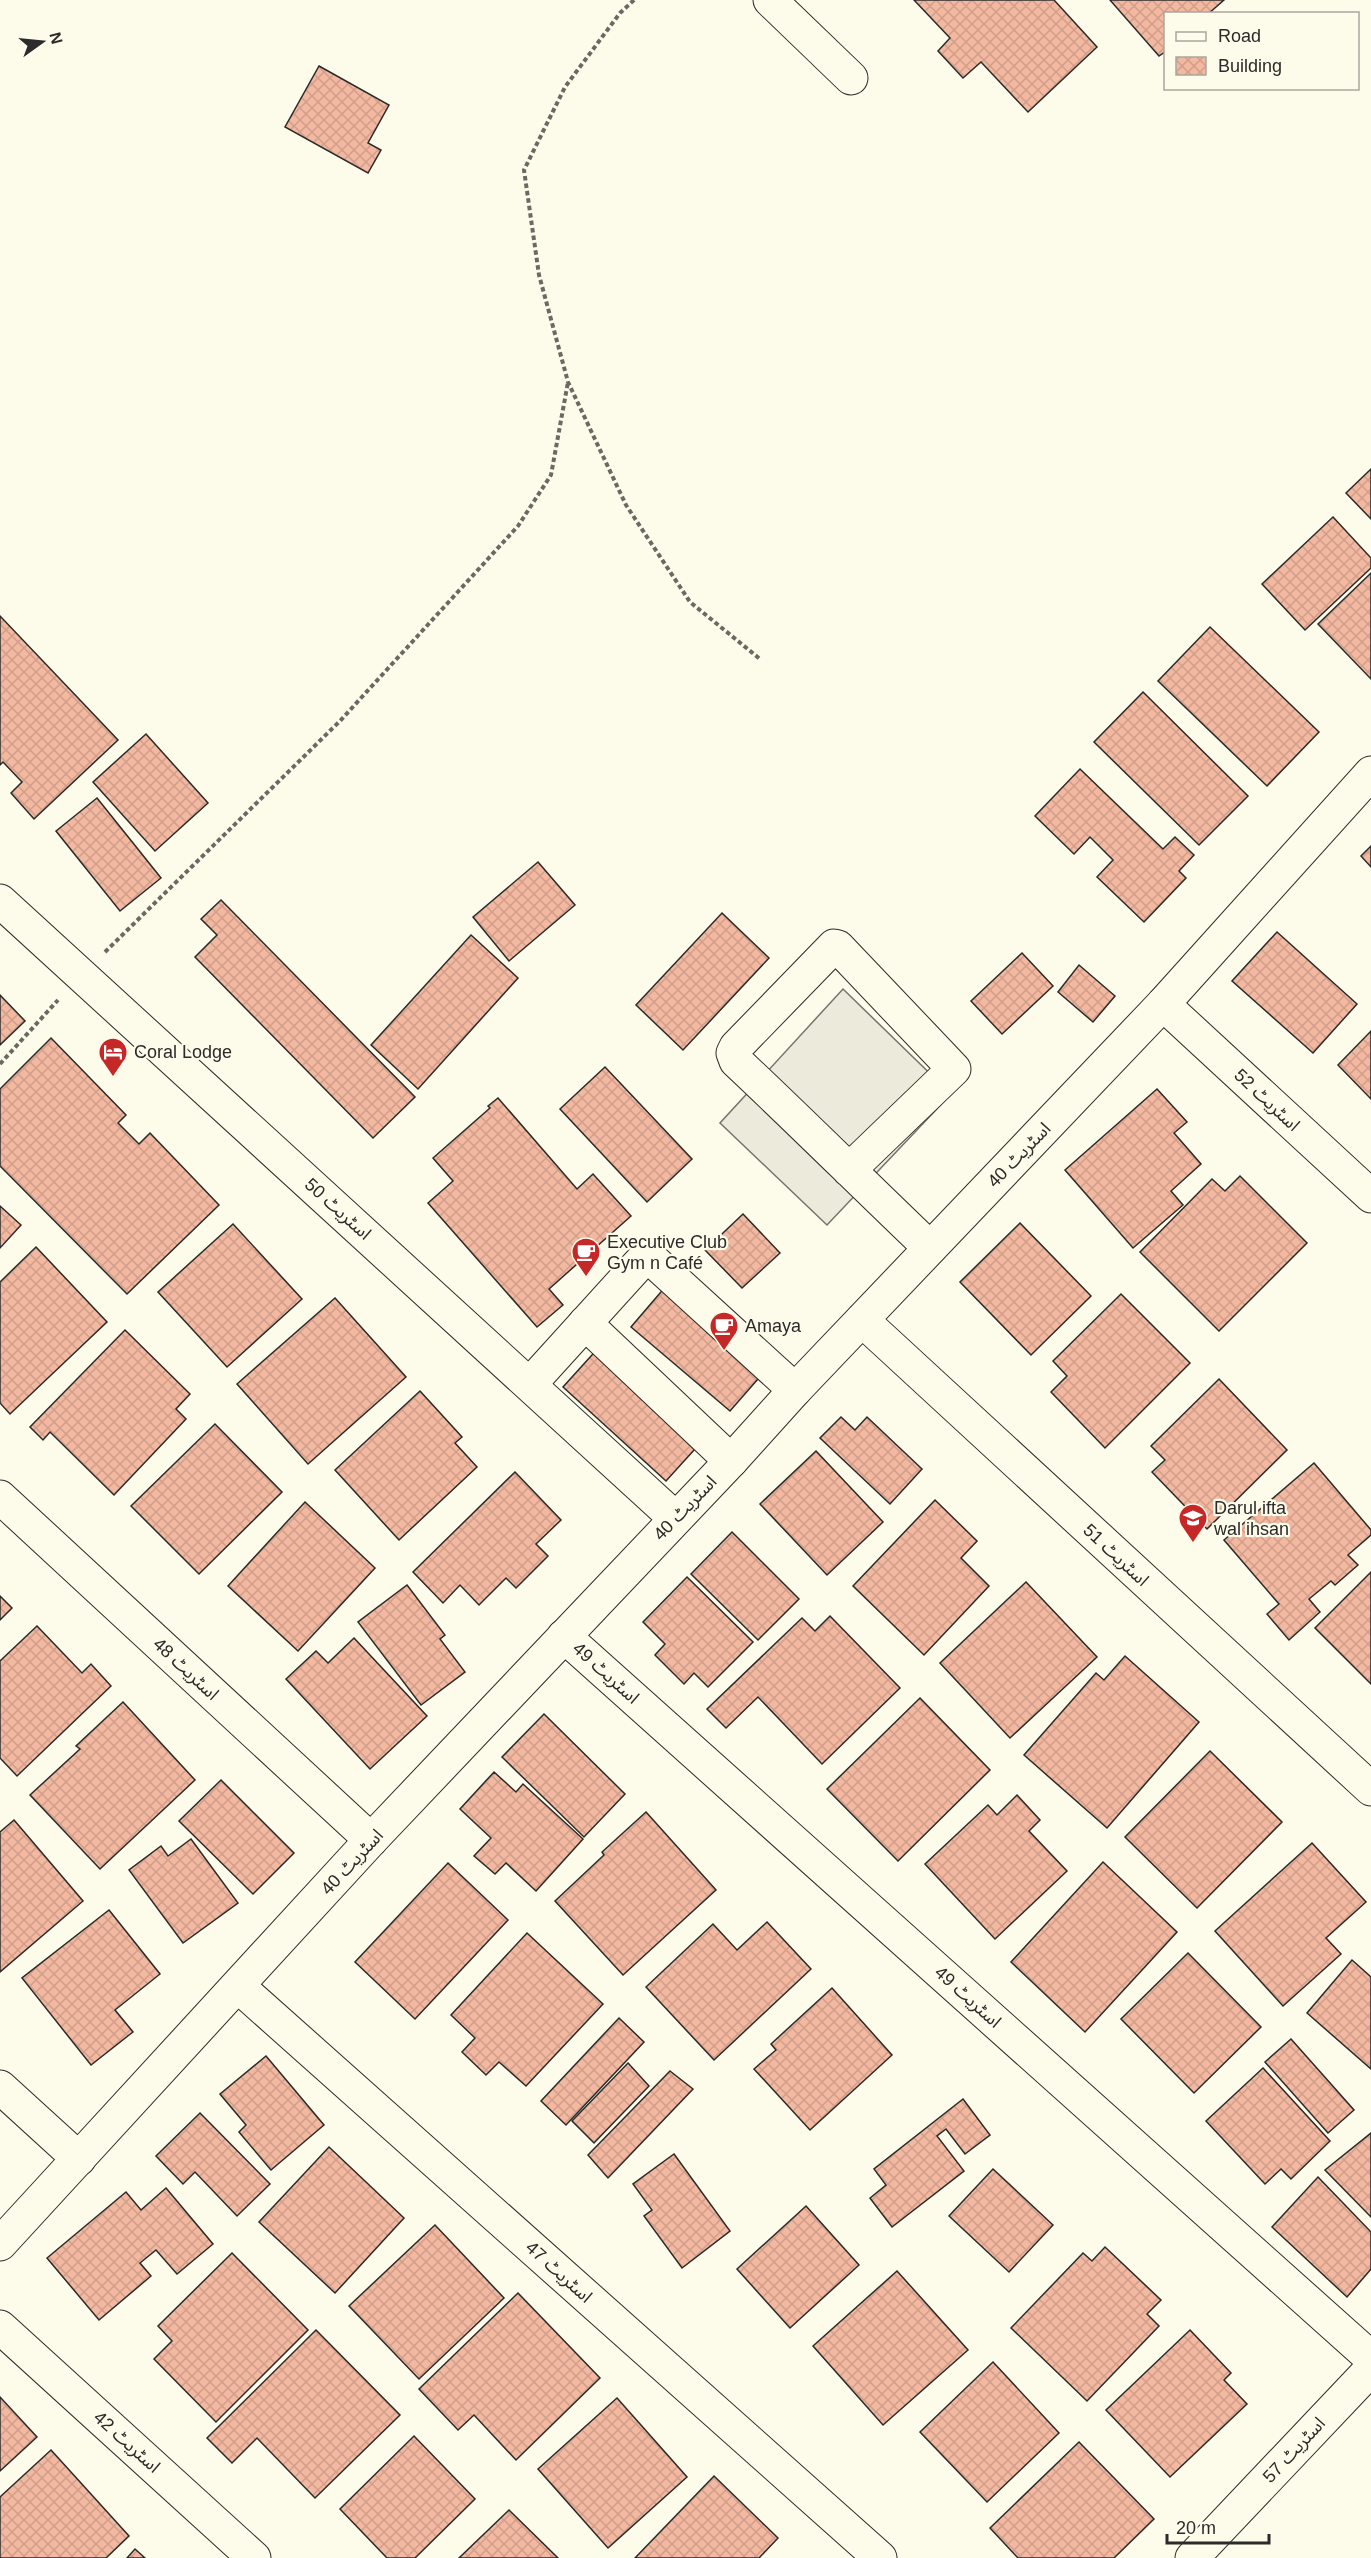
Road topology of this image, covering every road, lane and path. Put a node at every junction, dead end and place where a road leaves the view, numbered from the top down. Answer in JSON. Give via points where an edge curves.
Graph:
{"nodes":[{"id":1,"x":634,"y":0,"type":"edge"},
{"id":2,"x":770,"y":0,"type":"edge"},
{"id":3,"x":851,"y":78,"type":"dead end"},
{"id":4,"x":568,"y":382,"type":"junction"},
{"id":5,"x":760,"y":659,"type":"dead end"},
{"id":6,"x":1371,"y":773,"type":"edge"},
{"id":7,"x":0,"y":901,"type":"edge"},
{"id":8,"x":81,"y":975,"type":"junction"},
{"id":9,"x":1163,"y":1004,"type":"junction"},
{"id":10,"x":0,"y":1064,"type":"edge"},
{"id":11,"x":849,"y":1170,"type":"junction"},
{"id":12,"x":1371,"y":1196,"type":"edge"},
{"id":13,"x":930,"y":1248,"type":"junction"},
{"id":14,"x":862,"y":1320,"type":"junction"},
{"id":15,"x":585,"y":1323,"type":"junction"},
{"id":16,"x":530,"y":1384,"type":"junction"},
{"id":17,"x":795,"y":1390,"type":"junction"},
{"id":18,"x":731,"y":1461,"type":"junction"},
{"id":19,"x":0,"y":1497,"type":"edge"},
{"id":20,"x":675,"y":1518,"type":"junction"},
{"id":21,"x":564,"y":1636,"type":"junction"},
{"id":22,"x":1371,"y":1789,"type":"edge"},
{"id":23,"x":371,"y":1840,"type":"junction"},
{"id":24,"x":238,"y":1986,"type":"junction"},
{"id":25,"x":0,"y":2087,"type":"edge"},
{"id":26,"x":79,"y":2159,"type":"junction"},
{"id":27,"x":0,"y":2244,"type":"edge"},
{"id":28,"x":0,"y":2326,"type":"edge"},
{"id":29,"x":1371,"y":2358,"type":"edge"},
{"id":30,"x":1371,"y":2369,"type":"edge"},
{"id":31,"x":254,"y":2558,"type":"edge"},
{"id":32,"x":880,"y":2558,"type":"edge"},
{"id":33,"x":1192,"y":2558,"type":"edge"}],
"edges":[{"from":1,"to":4,"type":"path","via":[[565,87],[524,170],[539,275]]},
{"from":2,"to":3,"type":"street"},
{"from":4,"to":5,"type":"path","via":[[626,505],[690,602]]},
{"from":4,"to":8,"type":"path","via":[[551,475],[518,526],[340,721]]},
{"from":6,"to":9,"type":"street","name":"اسٹریٹ 40"},
{"from":7,"to":8,"type":"street","name":"اسٹریٹ 50"},
{"from":8,"to":10,"type":"path"},
{"from":8,"to":16,"type":"street","name":"اسٹریٹ 50"},
{"from":9,"to":12,"type":"street","name":"اسٹریٹ 52"},
{"from":9,"to":13,"type":"street","name":"اسٹریٹ 40"},
{"from":11,"to":11,"type":"street","via":[[954,1069],[834,946],[733,1053],[736,1061]]},
{"from":11,"to":13,"type":"street"},
{"from":13,"to":14,"type":"street","name":"اسٹریٹ 40"},
{"from":14,"to":17,"type":"street","name":"اسٹریٹ 40"},
{"from":14,"to":22,"type":"street","name":"اسٹریٹ 51"},
{"from":15,"to":16,"type":"street"},
{"from":15,"to":17,"type":"street","via":[[647,1255]]},
{"from":15,"to":18,"type":"street"},
{"from":16,"to":20,"type":"street","name":"اسٹریٹ 50"},
{"from":17,"to":18,"type":"street","name":"اسٹریٹ 40"},
{"from":18,"to":20,"type":"street","name":"اسٹریٹ 40"},
{"from":19,"to":23,"type":"street","name":"اسٹریٹ 48"},
{"from":20,"to":21,"type":"street","name":"اسٹریٹ 40"},
{"from":21,"to":23,"type":"street","name":"اسٹریٹ 40"},
{"from":21,"to":29,"type":"street","name":"اسٹریٹ 49"},
{"from":23,"to":24,"type":"street","name":"اسٹریٹ 40"},
{"from":24,"to":26,"type":"street","name":"اسٹریٹ 40"},
{"from":24,"to":32,"type":"street","name":"اسٹریٹ 47"},
{"from":25,"to":26,"type":"street"},
{"from":26,"to":27,"type":"street","name":"اسٹریٹ 40"},
{"from":28,"to":31,"type":"street","name":"اسٹریٹ 42"},
{"from":30,"to":33,"type":"street","name":"اسٹریٹ 57"}]}
